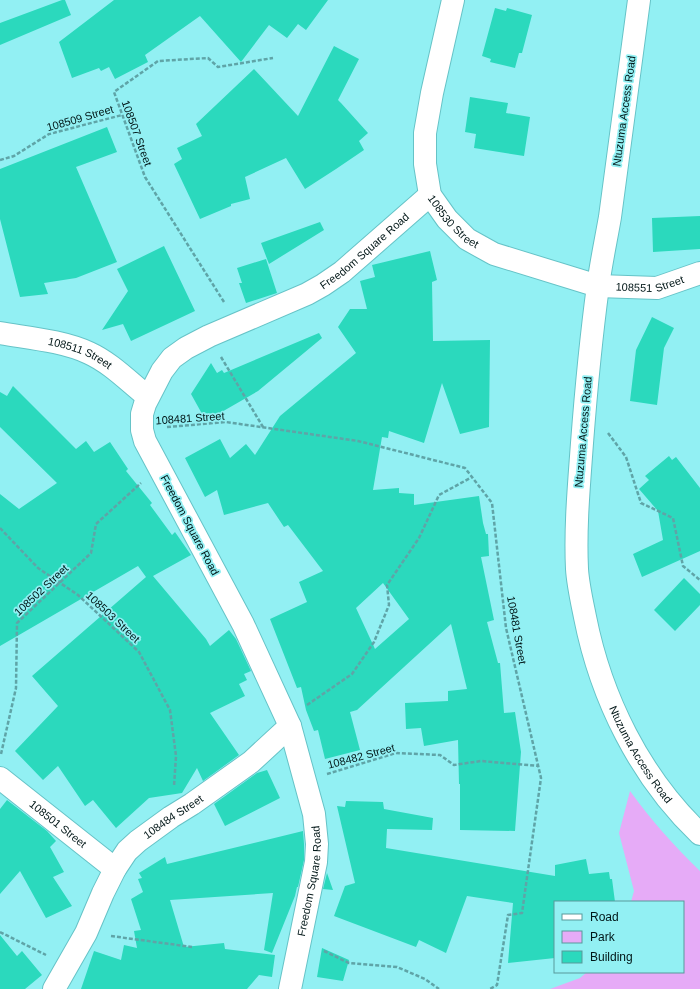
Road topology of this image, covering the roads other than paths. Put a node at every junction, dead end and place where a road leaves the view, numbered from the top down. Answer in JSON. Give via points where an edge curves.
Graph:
{"nodes":[{"id":1,"x":453,"y":0,"type":"edge"},
{"id":2,"x":639,"y":0,"type":"edge"},
{"id":3,"x":430,"y":195,"type":"junction"},
{"id":4,"x":700,"y":273,"type":"edge"},
{"id":5,"x":598,"y":286,"type":"junction"},
{"id":6,"x":0,"y":333,"type":"edge"},
{"id":7,"x":148,"y":397,"type":"junction"},
{"id":8,"x":290,"y":726,"type":"junction"},
{"id":9,"x":0,"y":778,"type":"edge"},
{"id":10,"x":700,"y":834,"type":"edge"},
{"id":11,"x":115,"y":869,"type":"junction"},
{"id":12,"x":56,"y":986,"type":"edge"},
{"id":13,"x":290,"y":989,"type":"edge"}],
"edges":[{"from":1,"to":3,"type":"street","name":"108530 Street","via":[[425,133],[425,164]]},
{"from":2,"to":5,"type":"street","name":"Ntuzuma Access Road","via":[[610,218]]},
{"from":3,"to":5,"type":"street","name":"108530 Street","via":[[447,219],[466,239],[494,254]]},
{"from":3,"to":7,"type":"street","name":"Freedom Square Road","via":[[324,285],[209,336],[172,358]]},
{"from":4,"to":5,"type":"street","name":"108551 Street","via":[[657,288]]},
{"from":5,"to":10,"type":"street","name":"Ntuzuma Access Road","via":[[577,499],[577,571],[588,636],[598,670],[630,742],[668,799]]},
{"from":6,"to":7,"type":"street","name":"108511 Street","via":[[73,347],[90,354],[109,365]]},
{"from":7,"to":8,"type":"street","name":"Freedom Square Road","via":[[142,414],[145,440],[243,624]]},
{"from":8,"to":11,"type":"street","name":"108484 Street","via":[[251,762],[138,841],[127,851]]},
{"from":8,"to":13,"type":"street","name":"Freedom Square Road","via":[[314,814],[317,844],[316,862]]},
{"from":9,"to":11,"type":"street","name":"108501 Street"},
{"from":11,"to":12,"type":"street","name":"108484 Street","via":[[86,932]]}]}
